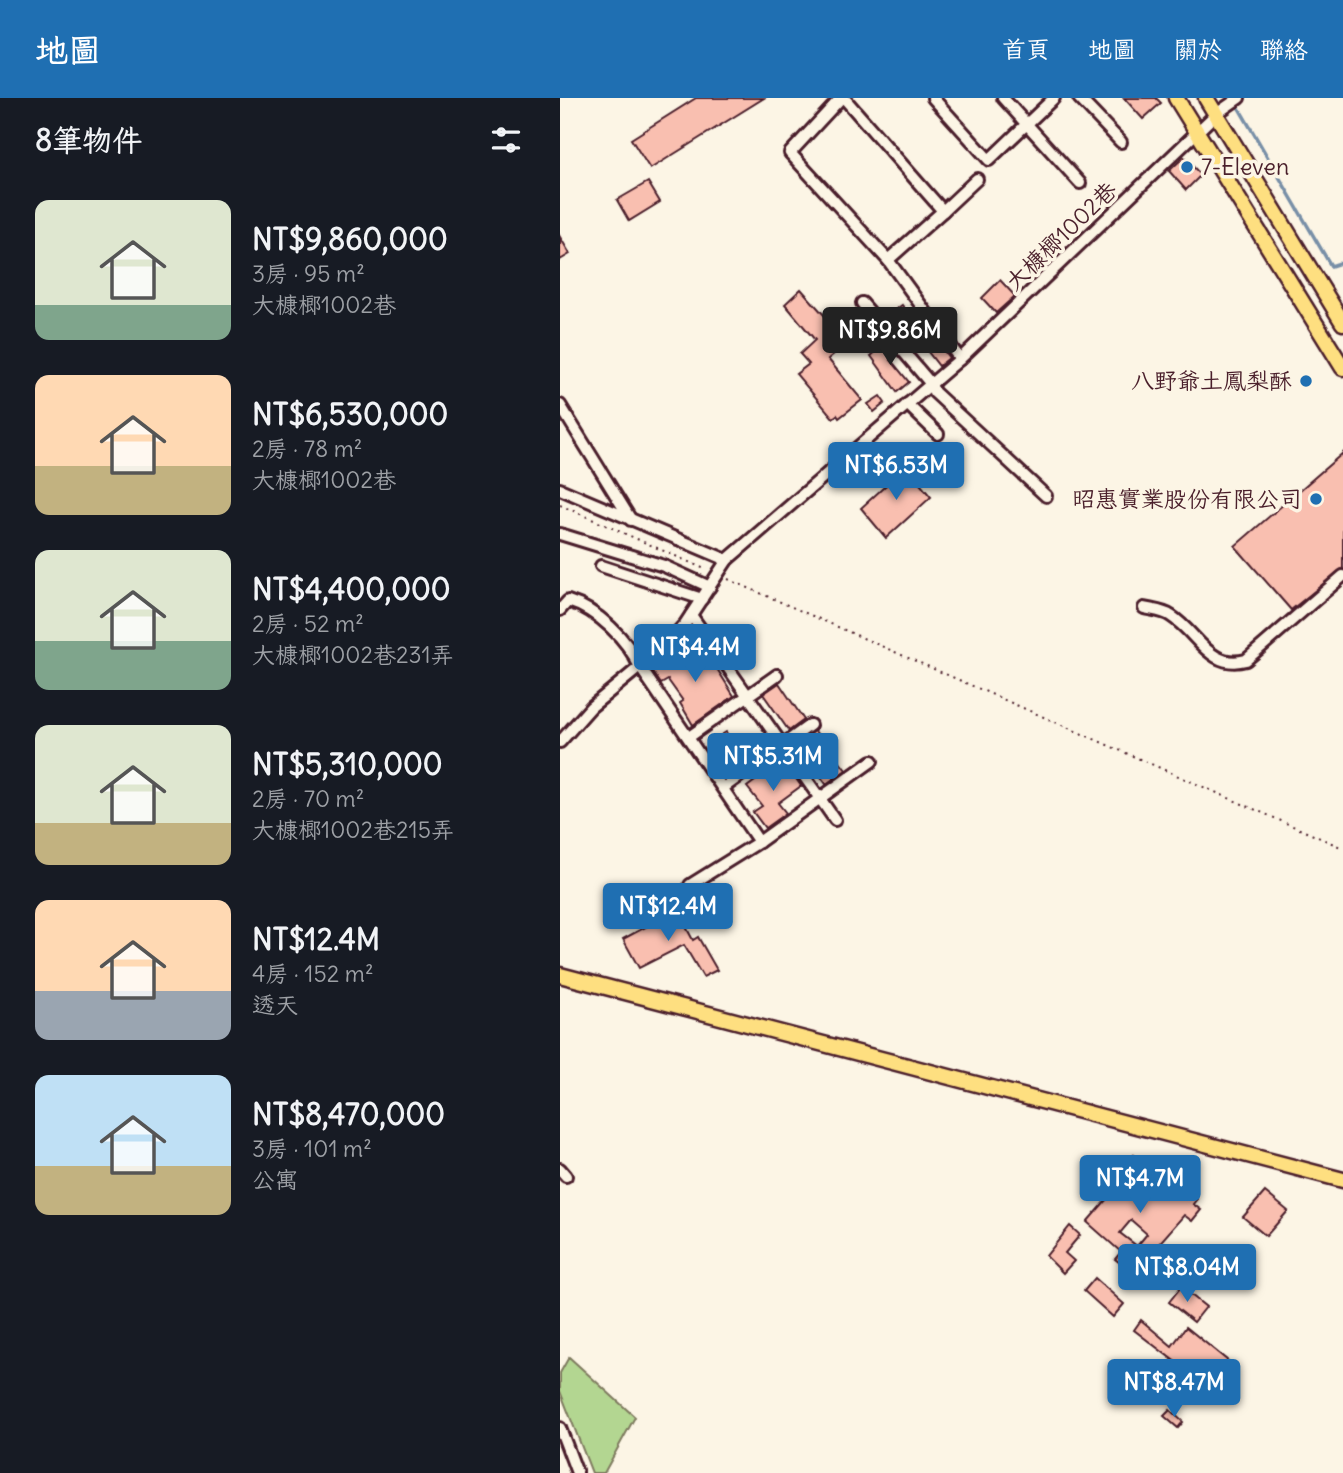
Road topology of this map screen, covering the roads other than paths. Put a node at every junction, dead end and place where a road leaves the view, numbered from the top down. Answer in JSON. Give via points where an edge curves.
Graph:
{"nodes":[{"id":1,"x":843,"y":98,"type":"edge"},
{"id":2,"x":933,"y":98,"type":"edge"},
{"id":3,"x":1003,"y":98,"type":"edge"},
{"id":4,"x":1054,"y":98,"type":"edge"},
{"id":5,"x":1079,"y":98,"type":"edge"},
{"id":6,"x":1176,"y":98,"type":"edge"},
{"id":7,"x":1206,"y":98,"type":"edge"},
{"id":8,"x":1239,"y":98,"type":"edge"},
{"id":9,"x":830,"y":102,"type":"edge"},
{"id":10,"x":1216,"y":114,"type":"junction"},
{"id":11,"x":1027,"y":124,"type":"junction"},
{"id":12,"x":1197,"y":134,"type":"junction"},
{"id":13,"x":1121,"y":142,"type":"dead end"},
{"id":14,"x":977,"y":179,"type":"dead end"},
{"id":15,"x":1080,"y":183,"type":"dead end"},
{"id":16,"x":943,"y":211,"type":"junction"},
{"id":17,"x":888,"y":260,"type":"junction"},
{"id":18,"x":862,"y":303,"type":"dead end"},
{"id":19,"x":1343,"y":323,"type":"edge"},
{"id":20,"x":960,"y":359,"type":"junction"},
{"id":21,"x":1343,"y":368,"type":"edge"},
{"id":22,"x":931,"y":384,"type":"junction"},
{"id":23,"x":907,"y":404,"type":"junction"},
{"id":24,"x":560,"y":405,"type":"edge"},
{"id":25,"x":938,"y":434,"type":"dead end"},
{"id":26,"x":560,"y":488,"type":"edge"},
{"id":27,"x":1046,"y":496,"type":"dead end"},
{"id":28,"x":631,"y":520,"type":"junction"},
{"id":29,"x":560,"y":534,"type":"edge"},
{"id":30,"x":727,"y":560,"type":"junction"},
{"id":31,"x":601,"y":566,"type":"dead end"},
{"id":32,"x":1343,"y":576,"type":"edge"},
{"id":33,"x":710,"y":587,"type":"junction"},
{"id":34,"x":702,"y":599,"type":"junction"},
{"id":35,"x":1144,"y":608,"type":"dead end"},
{"id":36,"x":560,"y":610,"type":"edge"},
{"id":37,"x":691,"y":615,"type":"junction"},
{"id":38,"x":640,"y":667,"type":"junction"},
{"id":39,"x":777,"y":675,"type":"dead end"},
{"id":40,"x":748,"y":695,"type":"junction"},
{"id":41,"x":810,"y":725,"type":"dead end"},
{"id":42,"x":689,"y":737,"type":"junction"},
{"id":43,"x":560,"y":741,"type":"edge"},
{"id":44,"x":783,"y":744,"type":"junction"},
{"id":45,"x":872,"y":761,"type":"dead end"},
{"id":46,"x":723,"y":788,"type":"junction"},
{"id":47,"x":821,"y":799,"type":"junction"},
{"id":48,"x":835,"y":820,"type":"dead end"},
{"id":49,"x":760,"y":842,"type":"junction"},
{"id":50,"x":690,"y":885,"type":"dead end"},
{"id":51,"x":560,"y":975,"type":"edge"},
{"id":52,"x":1343,"y":1180,"type":"edge"},
{"id":53,"x":560,"y":1428,"type":"edge"},
{"id":54,"x":577,"y":1473,"type":"edge"}],
"edges":[{"from":1,"to":9,"type":"street"},
{"from":1,"to":16,"type":"street"},
{"from":2,"to":11,"type":"street","via":[[989,160]]},
{"from":3,"to":11,"type":"street"},
{"from":4,"to":11,"type":"street"},
{"from":5,"to":13,"type":"street"},
{"from":6,"to":12,"type":"main road"},
{"from":7,"to":10,"type":"main road"},
{"from":8,"to":10,"type":"street","name":"大槺榔1002巷"},
{"from":9,"to":17,"type":"street","via":[[790,153]]},
{"from":10,"to":12,"type":"street","name":"大槺榔1002巷"},
{"from":10,"to":19,"type":"main road"},
{"from":11,"to":15,"type":"street"},
{"from":12,"to":20,"type":"street","name":"大槺榔1002巷"},
{"from":12,"to":21,"type":"main road"},
{"from":14,"to":16,"type":"street"},
{"from":16,"to":17,"type":"street"},
{"from":17,"to":20,"type":"street"},
{"from":18,"to":22,"type":"street"},
{"from":20,"to":22,"type":"street","name":"大槺榔1002巷"},
{"from":22,"to":23,"type":"street","name":"大槺榔1002巷"},
{"from":22,"to":27,"type":"street","via":[[934,393]]},
{"from":23,"to":25,"type":"street"},
{"from":23,"to":30,"type":"street","name":"大槺榔1002巷"},
{"from":24,"to":28,"type":"street"},
{"from":26,"to":28,"type":"street"},
{"from":28,"to":30,"type":"street"},
{"from":29,"to":33,"type":"street","via":[[664,566]]},
{"from":30,"to":33,"type":"street","name":"大槺榔1002巷"},
{"from":31,"to":34,"type":"street"},
{"from":32,"to":35,"type":"street","via":[[1246,660],[1233,664],[1217,660],[1170,615]]},
{"from":33,"to":34,"type":"street","name":"大槺榔1002巷"},
{"from":34,"to":37,"type":"street","name":"大槺榔1002巷"},
{"from":36,"to":38,"type":"street","via":[[568,601],[582,605],[629,645]]},
{"from":37,"to":38,"type":"street","name":"大槺榔1002巷"},
{"from":37,"to":40,"type":"street"},
{"from":38,"to":42,"type":"street"},
{"from":38,"to":43,"type":"street","name":"大槺榔1002巷","via":[[591,707]]},
{"from":39,"to":40,"type":"street"},
{"from":40,"to":42,"type":"street"},
{"from":40,"to":44,"type":"street"},
{"from":41,"to":44,"type":"street"},
{"from":42,"to":46,"type":"street"},
{"from":44,"to":46,"type":"street"},
{"from":44,"to":47,"type":"street"},
{"from":45,"to":47,"type":"street"},
{"from":46,"to":49,"type":"street"},
{"from":47,"to":48,"type":"street"},
{"from":47,"to":49,"type":"street"},
{"from":49,"to":50,"type":"street"},
{"from":51,"to":52,"type":"main road"},
{"from":53,"to":54,"type":"street"}]}
